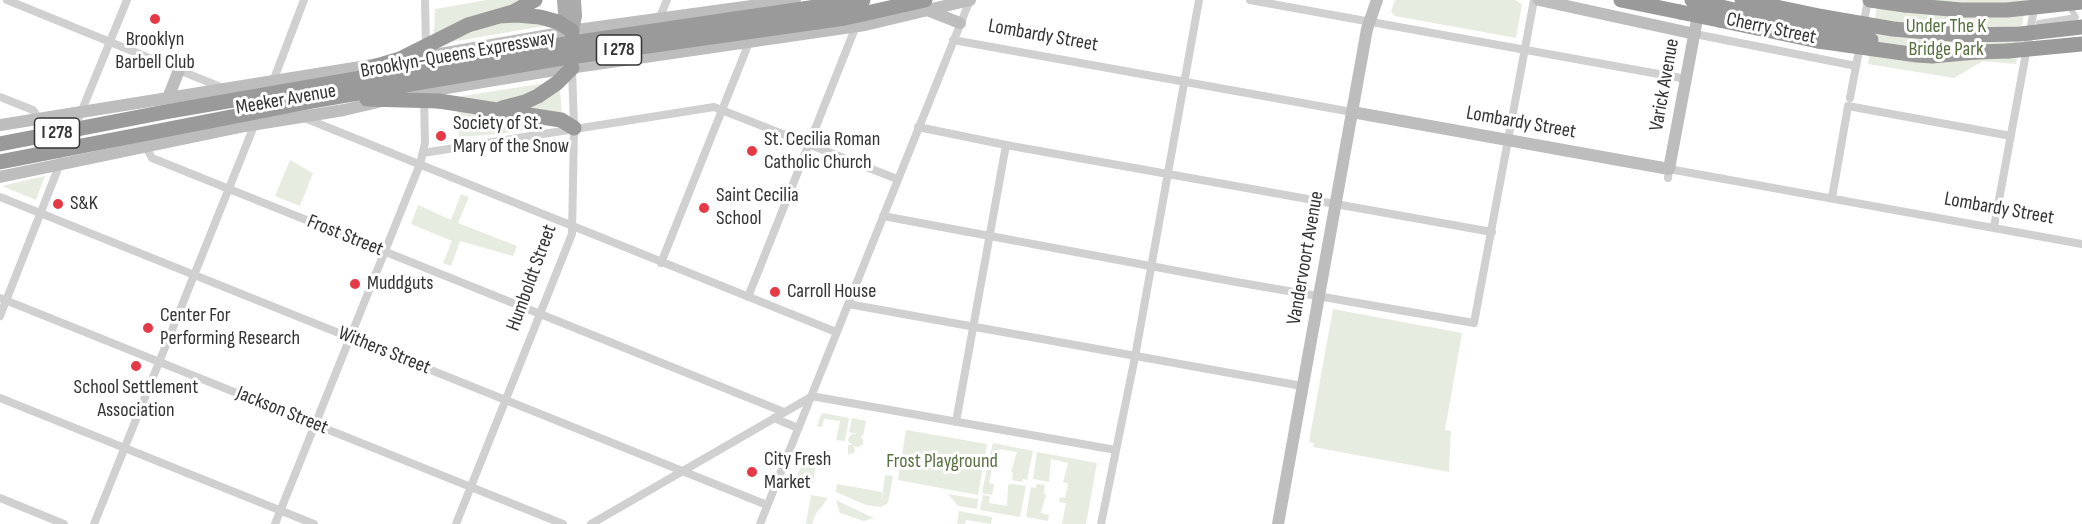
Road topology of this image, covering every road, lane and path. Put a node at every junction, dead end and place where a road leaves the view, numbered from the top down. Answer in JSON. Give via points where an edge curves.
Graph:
{"nodes":[{"id":1,"x":7,"y":0,"type":"edge"},
{"id":2,"x":127,"y":0,"type":"edge"},
{"id":3,"x":304,"y":0,"type":"edge"},
{"id":4,"x":425,"y":0,"type":"edge"},
{"id":5,"x":535,"y":0,"type":"edge"},
{"id":6,"x":564,"y":0,"type":"edge"},
{"id":7,"x":574,"y":0,"type":"edge"},
{"id":8,"x":667,"y":0,"type":"edge"},
{"id":9,"x":795,"y":0,"type":"edge"},
{"id":10,"x":863,"y":0,"type":"edge"},
{"id":11,"x":970,"y":0,"type":"edge"},
{"id":12,"x":1199,"y":0,"type":"edge"},
{"id":13,"x":1250,"y":0,"type":"edge"},
{"id":14,"x":1377,"y":0,"type":"edge"},
{"id":15,"x":1534,"y":0,"type":"edge"},
{"id":16,"x":1539,"y":0,"type":"edge"},
{"id":17,"x":1621,"y":0,"type":"edge"},
{"id":18,"x":1692,"y":0,"type":"edge"},
{"id":19,"x":1701,"y":0,"type":"edge"},
{"id":20,"x":1742,"y":0,"type":"edge"},
{"id":21,"x":1869,"y":0,"type":"edge"},
{"id":22,"x":1886,"y":0,"type":"edge"},
{"id":23,"x":2035,"y":0,"type":"edge"},
{"id":24,"x":2066,"y":0,"type":"edge"},
{"id":25,"x":765,"y":2,"type":"edge"},
{"id":26,"x":2082,"y":2,"type":"edge"},
{"id":27,"x":925,"y":5,"type":"edge"},
{"id":28,"x":1905,"y":5,"type":"junction"},
{"id":29,"x":1720,"y":14,"type":"junction"},
{"id":30,"x":499,"y":16,"type":"junction"},
{"id":31,"x":659,"y":19,"type":"junction"},
{"id":32,"x":1370,"y":21,"type":"junction"},
{"id":33,"x":960,"y":23,"type":"junction"},
{"id":34,"x":2039,"y":23,"type":"dead end"},
{"id":35,"x":856,"y":27,"type":"junction"},
{"id":36,"x":2082,"y":27,"type":"edge"},
{"id":37,"x":1821,"y":29,"type":"junction"},
{"id":38,"x":572,"y":31,"type":"junction"},
{"id":39,"x":1695,"y":34,"type":"junction"},
{"id":40,"x":953,"y":39,"type":"junction"},
{"id":41,"x":749,"y":41,"type":"junction"},
{"id":42,"x":110,"y":42,"type":"junction"},
{"id":43,"x":2028,"y":44,"type":"junction"},
{"id":44,"x":2082,"y":44,"type":"edge"},
{"id":45,"x":1525,"y":49,"type":"junction"},
{"id":46,"x":2063,"y":50,"type":"dead end"},
{"id":47,"x":426,"y":57,"type":"junction"},
{"id":48,"x":1856,"y":66,"type":"junction"},
{"id":49,"x":572,"y":68,"type":"junction"},
{"id":50,"x":179,"y":70,"type":"junction"},
{"id":51,"x":1686,"y":79,"type":"junction"},
{"id":52,"x":274,"y":81,"type":"junction"},
{"id":53,"x":1185,"y":82,"type":"junction"},
{"id":54,"x":325,"y":85,"type":"junction"},
{"id":55,"x":226,"y":89,"type":"junction"},
{"id":56,"x":424,"y":92,"type":"junction"},
{"id":57,"x":0,"y":97,"type":"edge"},
{"id":58,"x":168,"y":98,"type":"junction"},
{"id":59,"x":313,"y":101,"type":"junction"},
{"id":60,"x":1849,"y":102,"type":"junction"},
{"id":61,"x":483,"y":108,"type":"junction"},
{"id":62,"x":723,"y":110,"type":"junction"},
{"id":63,"x":81,"y":112,"type":"junction"},
{"id":64,"x":1352,"y":112,"type":"junction"},
{"id":65,"x":302,"y":117,"type":"junction"},
{"id":66,"x":39,"y":119,"type":"junction"},
{"id":67,"x":113,"y":122,"type":"junction"},
{"id":68,"x":0,"y":125,"type":"edge"},
{"id":69,"x":255,"y":125,"type":"junction"},
{"id":70,"x":918,"y":127,"type":"junction"},
{"id":71,"x":574,"y":128,"type":"junction"},
{"id":72,"x":0,"y":134,"type":"edge"},
{"id":73,"x":2011,"y":136,"type":"junction"},
{"id":74,"x":1509,"y":141,"type":"junction"},
{"id":75,"x":0,"y":144,"type":"edge"},
{"id":76,"x":809,"y":144,"type":"junction"},
{"id":77,"x":1006,"y":145,"type":"junction"},
{"id":78,"x":146,"y":147,"type":"junction"},
{"id":79,"x":423,"y":153,"type":"junction"},
{"id":80,"x":0,"y":162,"type":"edge"},
{"id":81,"x":60,"y":164,"type":"junction"},
{"id":82,"x":420,"y":164,"type":"junction"},
{"id":83,"x":1669,"y":173,"type":"junction"},
{"id":84,"x":1168,"y":174,"type":"junction"},
{"id":85,"x":0,"y":177,"type":"edge"},
{"id":86,"x":897,"y":179,"type":"junction"},
{"id":87,"x":229,"y":189,"type":"junction"},
{"id":88,"x":0,"y":197,"type":"edge"},
{"id":89,"x":1832,"y":198,"type":"junction"},
{"id":90,"x":1335,"y":204,"type":"junction"},
{"id":91,"x":41,"y":214,"type":"junction"},
{"id":92,"x":883,"y":216,"type":"junction"},
{"id":93,"x":572,"y":227,"type":"junction"},
{"id":94,"x":1994,"y":227,"type":"junction"},
{"id":95,"x":1492,"y":232,"type":"junction"},
{"id":96,"x":990,"y":236,"type":"junction"},
{"id":97,"x":2082,"y":244,"type":"edge"},
{"id":98,"x":385,"y":252,"type":"junction"},
{"id":99,"x":661,"y":262,"type":"junction"},
{"id":100,"x":1151,"y":265,"type":"junction"},
{"id":101,"x":194,"y":275,"type":"junction"},
{"id":102,"x":1318,"y":296,"type":"junction"},
{"id":103,"x":748,"y":297,"type":"junction"},
{"id":104,"x":3,"y":299,"type":"edge"},
{"id":105,"x":848,"y":304,"type":"junction"},
{"id":106,"x":540,"y":314,"type":"junction"},
{"id":107,"x":0,"y":316,"type":"edge"},
{"id":108,"x":973,"y":327,"type":"junction"},
{"id":109,"x":836,"y":332,"type":"junction"},
{"id":110,"x":350,"y":338,"type":"junction"},
{"id":111,"x":1135,"y":357,"type":"junction"},
{"id":112,"x":159,"y":362,"type":"junction"},
{"id":113,"x":1302,"y":386,"type":"junction"},
{"id":114,"x":811,"y":396,"type":"junction"},
{"id":115,"x":0,"y":398,"type":"edge"},
{"id":116,"x":506,"y":400,"type":"junction"},
{"id":117,"x":784,"y":412,"type":"junction"},
{"id":118,"x":774,"y":418,"type":"junction"},
{"id":119,"x":956,"y":422,"type":"junction"},
{"id":120,"x":315,"y":424,"type":"junction"},
{"id":121,"x":798,"y":428,"type":"junction"},
{"id":122,"x":124,"y":448,"type":"junction"},
{"id":123,"x":1116,"y":450,"type":"junction"},
{"id":124,"x":682,"y":471,"type":"junction"},
{"id":125,"x":471,"y":487,"type":"junction"},
{"id":126,"x":0,"y":498,"type":"edge"},
{"id":127,"x":767,"y":505,"type":"junction"},
{"id":128,"x":281,"y":511,"type":"junction"},
{"id":129,"x":64,"y":524,"type":"edge"},
{"id":130,"x":94,"y":524,"type":"edge"},
{"id":131,"x":276,"y":524,"type":"edge"},
{"id":132,"x":314,"y":524,"type":"edge"},
{"id":133,"x":456,"y":524,"type":"edge"},
{"id":134,"x":563,"y":524,"type":"edge"},
{"id":135,"x":591,"y":524,"type":"edge"},
{"id":136,"x":760,"y":524,"type":"edge"},
{"id":137,"x":1101,"y":524,"type":"edge"},
{"id":138,"x":1278,"y":524,"type":"edge"}],
"edges":[{"from":1,"to":42,"type":"street"},
{"from":2,"to":42,"type":"street"},
{"from":3,"to":52,"type":"street"},
{"from":4,"to":47,"type":"street"},
{"from":5,"to":30,"type":"highway"},
{"from":6,"to":38,"type":"main road"},
{"from":7,"to":38,"type":"main road"},
{"from":8,"to":31,"type":"street"},
{"from":9,"to":25,"type":"main road","name":"Meeker Avenue"},
{"from":10,"to":54,"type":"highway","name":"Brooklyn-Queens Expressway","number":"I 278","bridge":true,"via":[[566,43]]},
{"from":11,"to":27,"type":"main road","name":"Meeker Avenue"},
{"from":11,"to":33,"type":"street"},
{"from":12,"to":53,"type":"street"},
{"from":13,"to":32,"type":"street"},
{"from":14,"to":32,"type":"main road","name":"Vandervoort Avenue"},
{"from":15,"to":45,"type":"street"},
{"from":16,"to":39,"type":"main road","name":"Cherry Street"},
{"from":17,"to":29,"type":"highway","bridge":true,"via":[[1680,12]]},
{"from":18,"to":29,"type":"highway","bridge":true},
{"from":19,"to":39,"type":"main road","name":"Varick Avenue"},
{"from":20,"to":37,"type":"highway"},
{"from":21,"to":28,"type":"highway"},
{"from":21,"to":48,"type":"street"},
{"from":22,"to":28,"type":"highway"},
{"from":23,"to":43,"type":"street"},
{"from":24,"to":34,"type":"street","via":[[2076,17]]},
{"from":25,"to":31,"type":"main road","name":"Meeker Avenue"},
{"from":25,"to":41,"type":"street"},
{"from":26,"to":28,"type":"highway","bridge":true,"via":[[1999,10]]},
{"from":27,"to":33,"type":"main road"},
{"from":27,"to":35,"type":"main road","name":"Meeker Avenue"},
{"from":27,"to":59,"type":"highway","name":"Brooklyn-Queens Expressway","number":"I 278","bridge":true,"via":[[568,57]]},
{"from":29,"to":37,"type":"highway"},
{"from":30,"to":38,"type":"highway","via":[[540,17]]},
{"from":30,"to":54,"type":"highway","bridge":true,"via":[[468,25],[400,59]]},
{"from":31,"to":38,"type":"main road","name":"Meeker Avenue"},
{"from":32,"to":45,"type":"street"},
{"from":32,"to":64,"type":"main road","name":"Vandervoort Avenue"},
{"from":33,"to":40,"type":"street"},
{"from":35,"to":41,"type":"main road","name":"Meeker Avenue"},
{"from":35,"to":76,"type":"street"},
{"from":36,"to":37,"type":"highway","bridge":true,"via":[[1963,35],[1893,29]]},
{"from":37,"to":44,"type":"highway","bridge":true,"via":[[1880,51],[1932,56]]},
{"from":38,"to":47,"type":"main road","name":"Meeker Avenue"},
{"from":38,"to":49,"type":"main road","name":"Humboldt Street"},
{"from":39,"to":48,"type":"street","name":"Cherry Street"},
{"from":39,"to":51,"type":"main road","name":"Varick Avenue"},
{"from":40,"to":53,"type":"street","name":"Lombardy Street"},
{"from":40,"to":70,"type":"street"},
{"from":41,"to":49,"type":"main road","name":"Meeker Avenue"},
{"from":41,"to":62,"type":"street"},
{"from":42,"to":50,"type":"street"},
{"from":42,"to":63,"type":"street"},
{"from":43,"to":46,"type":"street"},
{"from":43,"to":73,"type":"street"},
{"from":45,"to":51,"type":"street"},
{"from":45,"to":74,"type":"street"},
{"from":47,"to":52,"type":"main road","name":"Meeker Avenue"},
{"from":47,"to":56,"type":"street"},
{"from":48,"to":60,"type":"street"},
{"from":49,"to":56,"type":"main road","name":"Meeker Avenue"},
{"from":49,"to":61,"type":"highway","via":[[532,100]]},
{"from":49,"to":71,"type":"street","name":"Humboldt Street"},
{"from":50,"to":55,"type":"street"},
{"from":50,"to":58,"type":"main road"},
{"from":51,"to":83,"type":"main road","name":"Varick Avenue"},
{"from":52,"to":55,"type":"main road","name":"Meeker Avenue"},
{"from":52,"to":69,"type":"street"},
{"from":53,"to":64,"type":"street","name":"Lombardy Street"},
{"from":53,"to":84,"type":"street"},
{"from":54,"to":67,"type":"highway","name":"Brooklyn-Queens Expressway","number":"I 278","bridge":true},
{"from":55,"to":58,"type":"main road","name":"Meeker Avenue"},
{"from":56,"to":65,"type":"main road","name":"Meeker Avenue"},
{"from":56,"to":79,"type":"street"},
{"from":57,"to":66,"type":"street","via":[[33,110]]},
{"from":58,"to":63,"type":"main road","name":"Meeker Avenue"},
{"from":59,"to":61,"type":"highway","bridge":true,"via":[[420,99]]},
{"from":59,"to":80,"type":"highway","name":"Brooklyn-Queens Expressway","number":"I 278","bridge":true},
{"from":60,"to":73,"type":"street"},
{"from":60,"to":89,"type":"street"},
{"from":61,"to":71,"type":"highway","via":[[561,120]]},
{"from":62,"to":71,"type":"street","via":[[714,107]]},
{"from":62,"to":76,"type":"street"},
{"from":62,"to":99,"type":"street"},
{"from":63,"to":66,"type":"main road","name":"Meeker Avenue"},
{"from":63,"to":81,"type":"street"},
{"from":64,"to":74,"type":"main road","name":"Lombardy Street"},
{"from":64,"to":90,"type":"main road","name":"Vandervoort Avenue"},
{"from":65,"to":69,"type":"main road","name":"Meeker Avenue"},
{"from":65,"to":82,"type":"street"},
{"from":66,"to":68,"type":"main road","name":"Meeker Avenue"},
{"from":67,"to":72,"type":"highway","bridge":true,"via":[[70,122]]},
{"from":67,"to":75,"type":"highway","name":"Brooklyn-Queens Expressway","number":"I 278","bridge":true},
{"from":69,"to":78,"type":"main road","name":"Meeker Avenue"},
{"from":69,"to":87,"type":"street"},
{"from":70,"to":77,"type":"street"},
{"from":70,"to":86,"type":"street"},
{"from":71,"to":79,"type":"street"},
{"from":71,"to":93,"type":"street","name":"Humboldt Street"},
{"from":73,"to":94,"type":"street"},
{"from":74,"to":83,"type":"main road","name":"Lombardy Street"},
{"from":74,"to":95,"type":"street"},
{"from":76,"to":86,"type":"street"},
{"from":76,"to":103,"type":"street"},
{"from":77,"to":84,"type":"street"},
{"from":77,"to":96,"type":"street"},
{"from":78,"to":81,"type":"main road","name":"Meeker Avenue"},
{"from":78,"to":87,"type":"street","name":"Frost Street","via":[[152,158]]},
{"from":79,"to":82,"type":"street"},
{"from":81,"to":85,"type":"main road","name":"Meeker Avenue"},
{"from":81,"to":91,"type":"street"},
{"from":82,"to":93,"type":"street"},
{"from":82,"to":98,"type":"street"},
{"from":83,"to":89,"type":"street","name":"Lombardy Street"},
{"from":84,"to":90,"type":"street"},
{"from":84,"to":100,"type":"street"},
{"from":86,"to":92,"type":"street"},
{"from":87,"to":98,"type":"street","name":"Frost Street"},
{"from":87,"to":101,"type":"street"},
{"from":88,"to":91,"type":"street","name":"Withers Street"},
{"from":89,"to":94,"type":"street","name":"Lombardy Street"},
{"from":90,"to":95,"type":"street"},
{"from":90,"to":102,"type":"main road","name":"Vandervoort Avenue"},
{"from":91,"to":101,"type":"street","name":"Withers Street"},
{"from":91,"to":104,"type":"street"},
{"from":92,"to":96,"type":"street"},
{"from":92,"to":105,"type":"street"},
{"from":93,"to":99,"type":"street"},
{"from":93,"to":106,"type":"street","name":"Humboldt Street"},
{"from":94,"to":97,"type":"street","name":"Lombardy Street"},
{"from":95,"to":102,"type":"street","via":[[1474,324]]},
{"from":96,"to":100,"type":"street"},
{"from":96,"to":108,"type":"street"},
{"from":98,"to":106,"type":"street","name":"Frost Street"},
{"from":98,"to":110,"type":"street"},
{"from":99,"to":103,"type":"street"},
{"from":100,"to":102,"type":"street"},
{"from":100,"to":111,"type":"street"},
{"from":101,"to":110,"type":"street","name":"Withers Street"},
{"from":101,"to":112,"type":"street"},
{"from":102,"to":113,"type":"main road","name":"Vandervoort Avenue"},
{"from":103,"to":109,"type":"street"},
{"from":104,"to":107,"type":"street"},
{"from":104,"to":112,"type":"street","name":"Jackson Street"},
{"from":105,"to":108,"type":"street"},
{"from":105,"to":109,"type":"street"},
{"from":106,"to":116,"type":"street","name":"Humboldt Street"},
{"from":106,"to":117,"type":"street","name":"Frost Street"},
{"from":108,"to":111,"type":"street"},
{"from":108,"to":119,"type":"street"},
{"from":109,"to":114,"type":"street"},
{"from":110,"to":116,"type":"street","name":"Withers Street"},
{"from":110,"to":120,"type":"street"},
{"from":111,"to":113,"type":"street"},
{"from":111,"to":123,"type":"street"},
{"from":112,"to":120,"type":"street","name":"Jackson Street"},
{"from":112,"to":122,"type":"street"},
{"from":113,"to":138,"type":"main road","name":"Vandervoort Avenue"},
{"from":114,"to":117,"type":"street"},
{"from":114,"to":119,"type":"street"},
{"from":114,"to":121,"type":"street"},
{"from":115,"to":122,"type":"street"},
{"from":116,"to":124,"type":"street","name":"Withers Street"},
{"from":116,"to":125,"type":"street","name":"Humboldt Street"},
{"from":117,"to":118,"type":"street"},
{"from":118,"to":121,"type":"street"},
{"from":118,"to":124,"type":"street"},
{"from":119,"to":123,"type":"street"},
{"from":120,"to":125,"type":"street","name":"Jackson Street"},
{"from":120,"to":128,"type":"street"},
{"from":121,"to":127,"type":"street"},
{"from":122,"to":128,"type":"street"},
{"from":122,"to":130,"type":"street"},
{"from":123,"to":137,"type":"street"},
{"from":124,"to":127,"type":"street","name":"Withers Street"},
{"from":124,"to":135,"type":"street"},
{"from":125,"to":133,"type":"street","name":"Humboldt Street"},
{"from":125,"to":134,"type":"street","name":"Jackson Street"},
{"from":126,"to":129,"type":"street"},
{"from":127,"to":136,"type":"street"},
{"from":128,"to":131,"type":"street"},
{"from":128,"to":132,"type":"street"}]}
